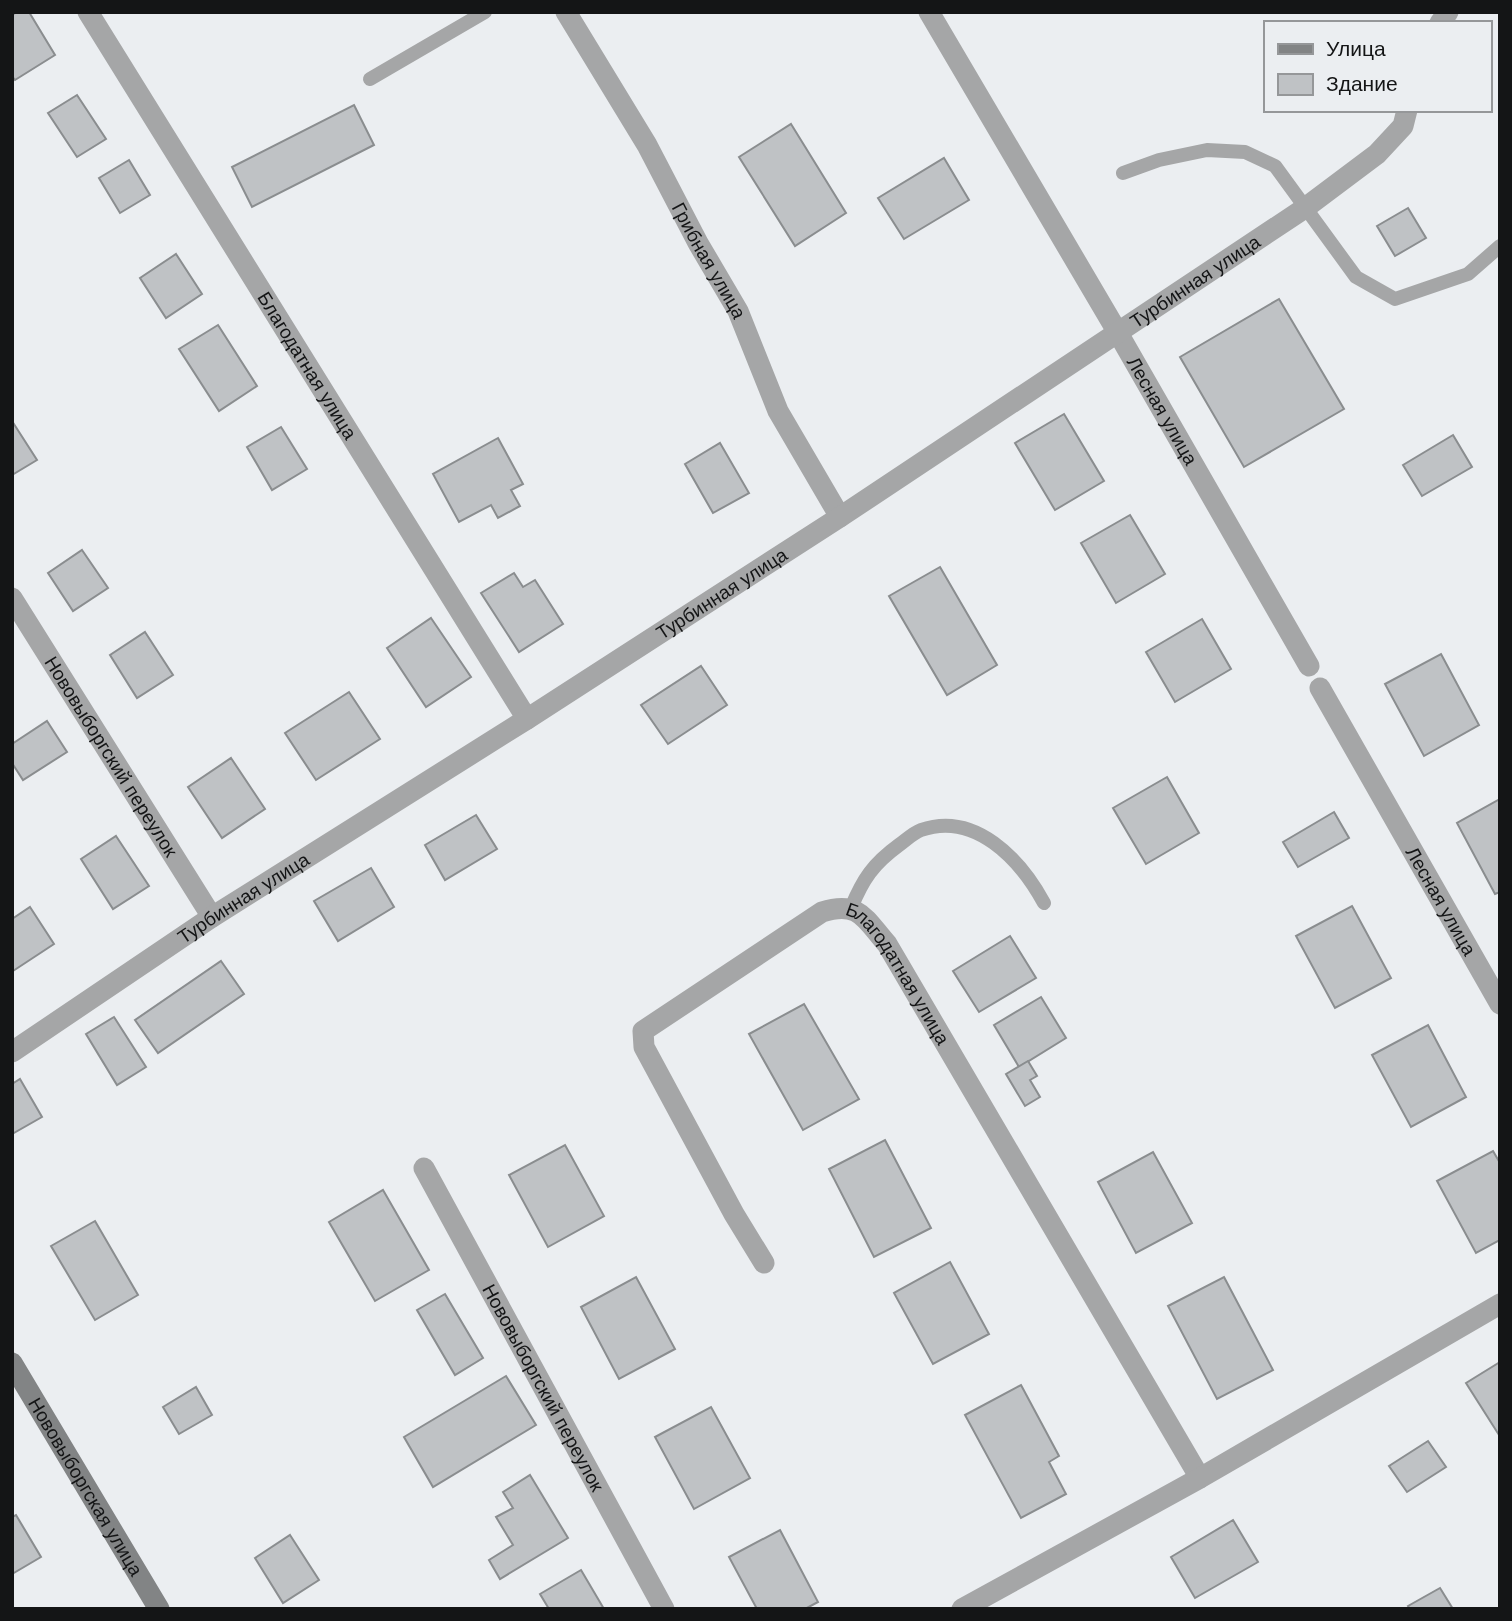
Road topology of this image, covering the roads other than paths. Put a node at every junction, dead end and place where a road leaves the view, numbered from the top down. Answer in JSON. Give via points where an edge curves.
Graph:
{"nodes":[{"id":1,"x":88,"y":12,"type":"edge"},
{"id":2,"x":485,"y":12,"type":"edge"},
{"id":3,"x":566,"y":12,"type":"edge"},
{"id":4,"x":929,"y":12,"type":"edge"},
{"id":5,"x":370,"y":79,"type":"dead end"},
{"id":6,"x":1406,"y":112,"type":"edge"},
{"id":7,"x":1123,"y":173,"type":"dead end"},
{"id":8,"x":1305,"y":208,"type":"junction"},
{"id":9,"x":1500,"y":246,"type":"edge"},
{"id":10,"x":1118,"y":333,"type":"junction"},
{"id":11,"x":840,"y":517,"type":"junction"},
{"id":12,"x":12,"y":598,"type":"edge"},
{"id":13,"x":1309,"y":666,"type":"dead end"},
{"id":14,"x":1320,"y":688,"type":"dead end"},
{"id":15,"x":527,"y":719,"type":"junction"},
{"id":16,"x":1044,"y":902,"type":"dead end"},
{"id":17,"x":851,"y":908,"type":"junction"},
{"id":18,"x":212,"y":917,"type":"junction"},
{"id":19,"x":1500,"y":1004,"type":"edge"},
{"id":20,"x":12,"y":1052,"type":"edge"},
{"id":21,"x":424,"y":1168,"type":"dead end"},
{"id":22,"x":764,"y":1263,"type":"dead end"},
{"id":23,"x":1500,"y":1304,"type":"edge"},
{"id":24,"x":12,"y":1363,"type":"edge"},
{"id":25,"x":1200,"y":1478,"type":"junction"},
{"id":26,"x":159,"y":1609,"type":"edge"},
{"id":27,"x":664,"y":1609,"type":"edge"},
{"id":28,"x":962,"y":1609,"type":"edge"}],
"edges":[{"from":1,"to":15,"type":"street","name":"Благодатная улица"},
{"from":2,"to":5,"type":"lane"},
{"from":3,"to":11,"type":"street","name":"Грибная улица","via":[[648,145],[738,310],[778,411]]},
{"from":4,"to":10,"type":"street","name":"Лесная улица"},
{"from":6,"to":8,"type":"street","name":"Турбинная улица","via":[[1403,125],[1377,154]]},
{"from":7,"to":8,"type":"lane","via":[[1207,150],[1245,152],[1275,166]]},
{"from":8,"to":9,"type":"lane","via":[[1356,277],[1395,299],[1468,274]]},
{"from":8,"to":10,"type":"street","name":"Турбинная улица"},
{"from":10,"to":11,"type":"street","name":"Турбинная улица"},
{"from":10,"to":13,"type":"street","name":"Лесная улица"},
{"from":11,"to":15,"type":"street","name":"Турбинная улица"},
{"from":12,"to":18,"type":"street","name":"Нововыборгский переулок"},
{"from":14,"to":19,"type":"street","name":"Лесная улица"},
{"from":15,"to":18,"type":"street","name":"Турбинная улица"},
{"from":16,"to":17,"type":"lane","via":[[1016,863],[989,839],[950,825],[918,831],[884,856],[861,883]]},
{"from":17,"to":22,"type":"street","name":"Благодатная улица","via":[[822,912],[643,1031],[644,1047]]},
{"from":17,"to":25,"type":"street","name":"Благодатная улица","via":[[887,944]]},
{"from":18,"to":20,"type":"street","name":"Турбинная улица"},
{"from":21,"to":27,"type":"street","name":"Нововыборгский переулок"},
{"from":23,"to":25,"type":"street"},
{"from":24,"to":26,"type":"street","name":"Нововыборгская улица"},
{"from":25,"to":28,"type":"street"}]}
